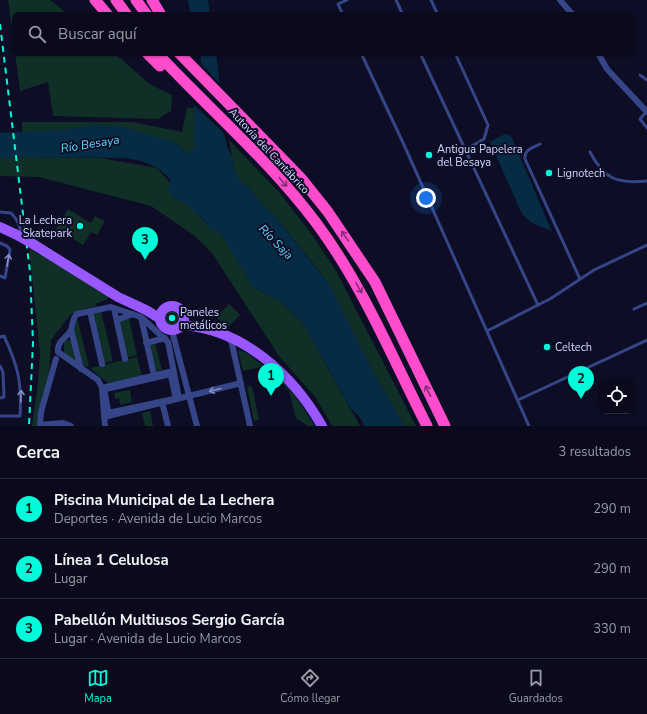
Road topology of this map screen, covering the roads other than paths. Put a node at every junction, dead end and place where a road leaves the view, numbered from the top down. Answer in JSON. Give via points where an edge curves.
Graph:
{"nodes":[{"id":1,"x":116,"y":0,"type":"edge"},
{"id":2,"x":136,"y":0,"type":"edge"},
{"id":3,"x":152,"y":0,"type":"edge"},
{"id":4,"x":347,"y":0,"type":"edge"},
{"id":5,"x":396,"y":0,"type":"edge"},
{"id":6,"x":431,"y":0,"type":"edge"},
{"id":7,"x":560,"y":0,"type":"edge"},
{"id":8,"x":125,"y":12,"type":"edge"},
{"id":9,"x":145,"y":12,"type":"edge"},
{"id":10,"x":159,"y":12,"type":"edge"},
{"id":11,"x":342,"y":12,"type":"edge"},
{"id":12,"x":402,"y":12,"type":"edge"},
{"id":13,"x":437,"y":12,"type":"edge"},
{"id":14,"x":570,"y":12,"type":"edge"},
{"id":15,"x":150,"y":56,"type":"edge"},
{"id":16,"x":159,"y":56,"type":"edge"},
{"id":17,"x":182,"y":56,"type":"edge"},
{"id":18,"x":190,"y":56,"type":"edge"},
{"id":19,"x":362,"y":56,"type":"edge"},
{"id":20,"x":421,"y":56,"type":"edge"},
{"id":21,"x":456,"y":56,"type":"edge"},
{"id":22,"x":600,"y":56,"type":"edge"},
{"id":23,"x":164,"y":65,"type":"junction"},
{"id":24,"x":640,"y":75,"type":"dead end"},
{"id":25,"x":647,"y":80,"type":"edge"},
{"id":26,"x":647,"y":111,"type":"edge"},
{"id":27,"x":244,"y":119,"type":"junction"},
{"id":28,"x":647,"y":128,"type":"edge"},
{"id":29,"x":540,"y":144,"type":"dead end"},
{"id":30,"x":465,"y":150,"type":"junction"},
{"id":31,"x":590,"y":152,"type":"dead end"},
{"id":32,"x":647,"y":181,"type":"edge"},
{"id":33,"x":0,"y":212,"type":"edge"},
{"id":34,"x":0,"y":227,"type":"edge"},
{"id":35,"x":0,"y":243,"type":"edge"},
{"id":36,"x":22,"y":245,"type":"dead end"},
{"id":37,"x":647,"y":245,"type":"edge"},
{"id":38,"x":0,"y":276,"type":"edge"},
{"id":39,"x":580,"y":279,"type":"junction"},
{"id":40,"x":647,"y":303,"type":"edge"},
{"id":41,"x":538,"y":305,"type":"junction"},
{"id":42,"x":114,"y":308,"type":"junction"},
{"id":43,"x":164,"y":309,"type":"junction"},
{"id":44,"x":634,"y":309,"type":"dead end"},
{"id":45,"x":90,"y":311,"type":"junction"},
{"id":46,"x":133,"y":314,"type":"junction"},
{"id":47,"x":143,"y":314,"type":"junction"},
{"id":48,"x":159,"y":318,"type":"junction"},
{"id":49,"x":116,"y":320,"type":"junction"},
{"id":50,"x":176,"y":327,"type":"junction"},
{"id":51,"x":70,"y":330,"type":"junction"},
{"id":52,"x":487,"y":331,"type":"junction"},
{"id":53,"x":0,"y":337,"type":"edge"},
{"id":54,"x":228,"y":338,"type":"junction"},
{"id":55,"x":647,"y":340,"type":"edge"},
{"id":56,"x":146,"y":343,"type":"junction"},
{"id":57,"x":56,"y":359,"type":"dead end"},
{"id":58,"x":125,"y":359,"type":"dead end"},
{"id":59,"x":102,"y":364,"type":"dead end"},
{"id":60,"x":0,"y":366,"type":"edge"},
{"id":61,"x":81,"y":369,"type":"junction"},
{"id":62,"x":153,"y":371,"type":"dead end"},
{"id":63,"x":173,"y":371,"type":"junction"},
{"id":64,"x":241,"y":383,"type":"junction"},
{"id":65,"x":102,"y":388,"type":"junction"},
{"id":66,"x":190,"y":396,"type":"junction"},
{"id":67,"x":0,"y":398,"type":"edge"},
{"id":68,"x":177,"y":398,"type":"junction"},
{"id":69,"x":518,"y":400,"type":"junction"},
{"id":70,"x":162,"y":402,"type":"junction"},
{"id":71,"x":0,"y":416,"type":"edge"},
{"id":72,"x":104,"y":417,"type":"junction"},
{"id":73,"x":40,"y":426,"type":"edge"},
{"id":74,"x":71,"y":426,"type":"edge"},
{"id":75,"x":105,"y":426,"type":"edge"},
{"id":76,"x":168,"y":426,"type":"edge"},
{"id":77,"x":197,"y":426,"type":"edge"},
{"id":78,"x":250,"y":426,"type":"edge"},
{"id":79,"x":322,"y":426,"type":"edge"},
{"id":80,"x":426,"y":426,"type":"edge"},
{"id":81,"x":445,"y":426,"type":"edge"},
{"id":82,"x":529,"y":426,"type":"edge"}],
"edges":[{"from":1,"to":8,"type":"highway"},
{"from":2,"to":9,"type":"highway"},
{"from":3,"to":10,"type":"highway"},
{"from":4,"to":11,"type":"lane","via":[[338,4]]},
{"from":5,"to":12,"type":"lane"},
{"from":6,"to":13,"type":"lane"},
{"from":7,"to":14,"type":"street"},
{"from":15,"to":23,"type":"highway"},
{"from":16,"to":23,"type":"highway","name":"Autovía del Cantábrico"},
{"from":17,"to":27,"type":"highway","name":"Autovía del Cantábrico"},
{"from":18,"to":27,"type":"highway"},
{"from":19,"to":52,"type":"lane"},
{"from":20,"to":30,"type":"lane"},
{"from":21,"to":30,"type":"lane","via":[[488,125],[484,139]]},
{"from":22,"to":26,"type":"street","via":[[606,69]]},
{"from":23,"to":80,"type":"highway","name":"Autovía del Cantábrico","one_way":true,"via":[[269,166],[337,252],[364,297]]},
{"from":24,"to":25,"type":"lane"},
{"from":26,"to":28,"type":"lane","via":[[640,119]]},
{"from":81,"to":27,"type":"highway","name":"Autovía del Cantábrico","one_way":true,"via":[[375,282],[355,251],[308,186]]},
{"from":29,"to":39,"type":"lane","via":[[527,150],[525,159]]},
{"from":30,"to":41,"type":"lane"},
{"from":31,"to":32,"type":"lane","via":[[603,172],[610,177],[621,181]]},
{"from":33,"to":36,"type":"lane","via":[[11,213],[20,224]]},
{"from":34,"to":47,"type":"main road","bridge":true,"via":[[33,244]]},
{"from":38,"to":35,"type":"lane","one_way":true,"via":[[5,278],[10,250]]},
{"from":37,"to":39,"type":"lane"},
{"from":39,"to":41,"type":"lane"},
{"from":40,"to":44,"type":"lane"},
{"from":41,"to":52,"type":"lane"},
{"from":42,"to":45,"type":"street"},
{"from":42,"to":46,"type":"street"},
{"from":42,"to":49,"type":"street"},
{"from":43,"to":47,"type":"main road"},
{"from":43,"to":48,"type":"main road"},
{"from":43,"to":50,"type":"main road","via":[[175,306],[179,308]]},
{"from":45,"to":51,"type":"street","via":[[75,316]]},
{"from":45,"to":59,"type":"street"},
{"from":46,"to":47,"type":"street"},
{"from":46,"to":49,"type":"street"},
{"from":47,"to":48,"type":"main road"},
{"from":47,"to":50,"type":"street"},
{"from":47,"to":56,"type":"street"},
{"from":48,"to":50,"type":"main road","via":[[165,328]]},
{"from":49,"to":58,"type":"street"},
{"from":50,"to":54,"type":"main road","via":[[196,326]]},
{"from":50,"to":56,"type":"street"},
{"from":50,"to":63,"type":"street","via":[[168,342]]},
{"from":50,"to":66,"type":"street","via":[[176,345]]},
{"from":51,"to":61,"type":"street"},
{"from":51,"to":61,"type":"street","via":[[59,343],[58,352]]},
{"from":52,"to":69,"type":"lane"},
{"from":71,"to":53,"type":"lane","one_way":true,"via":[[20,416],[21,392],[12,354],[4,336]]},
{"from":54,"to":64,"type":"street","via":[[232,344]]},
{"from":54,"to":79,"type":"main road","via":[[254,351],[288,379]]},
{"from":55,"to":69,"type":"lane"},
{"from":56,"to":62,"type":"street"},
{"from":57,"to":73,"type":"street","via":[[41,412]]},
{"from":60,"to":67,"type":"lane","via":[[3,372],[4,397]]},
{"from":61,"to":65,"type":"street","via":[[98,380]]},
{"from":63,"to":65,"type":"street"},
{"from":63,"to":68,"type":"street"},
{"from":64,"to":66,"type":"street","one_way":true},
{"from":64,"to":78,"type":"street"},
{"from":65,"to":72,"type":"street"},
{"from":66,"to":68,"type":"street"},
{"from":66,"to":77,"type":"street"},
{"from":68,"to":68,"type":"street","via":[[110,412],[104,391],[170,375]]},
{"from":68,"to":70,"type":"street"},
{"from":69,"to":82,"type":"lane"},
{"from":70,"to":72,"type":"street"},
{"from":70,"to":76,"type":"street"},
{"from":72,"to":75,"type":"street"},
{"from":73,"to":74,"type":"street","via":[[63,423]]}]}
